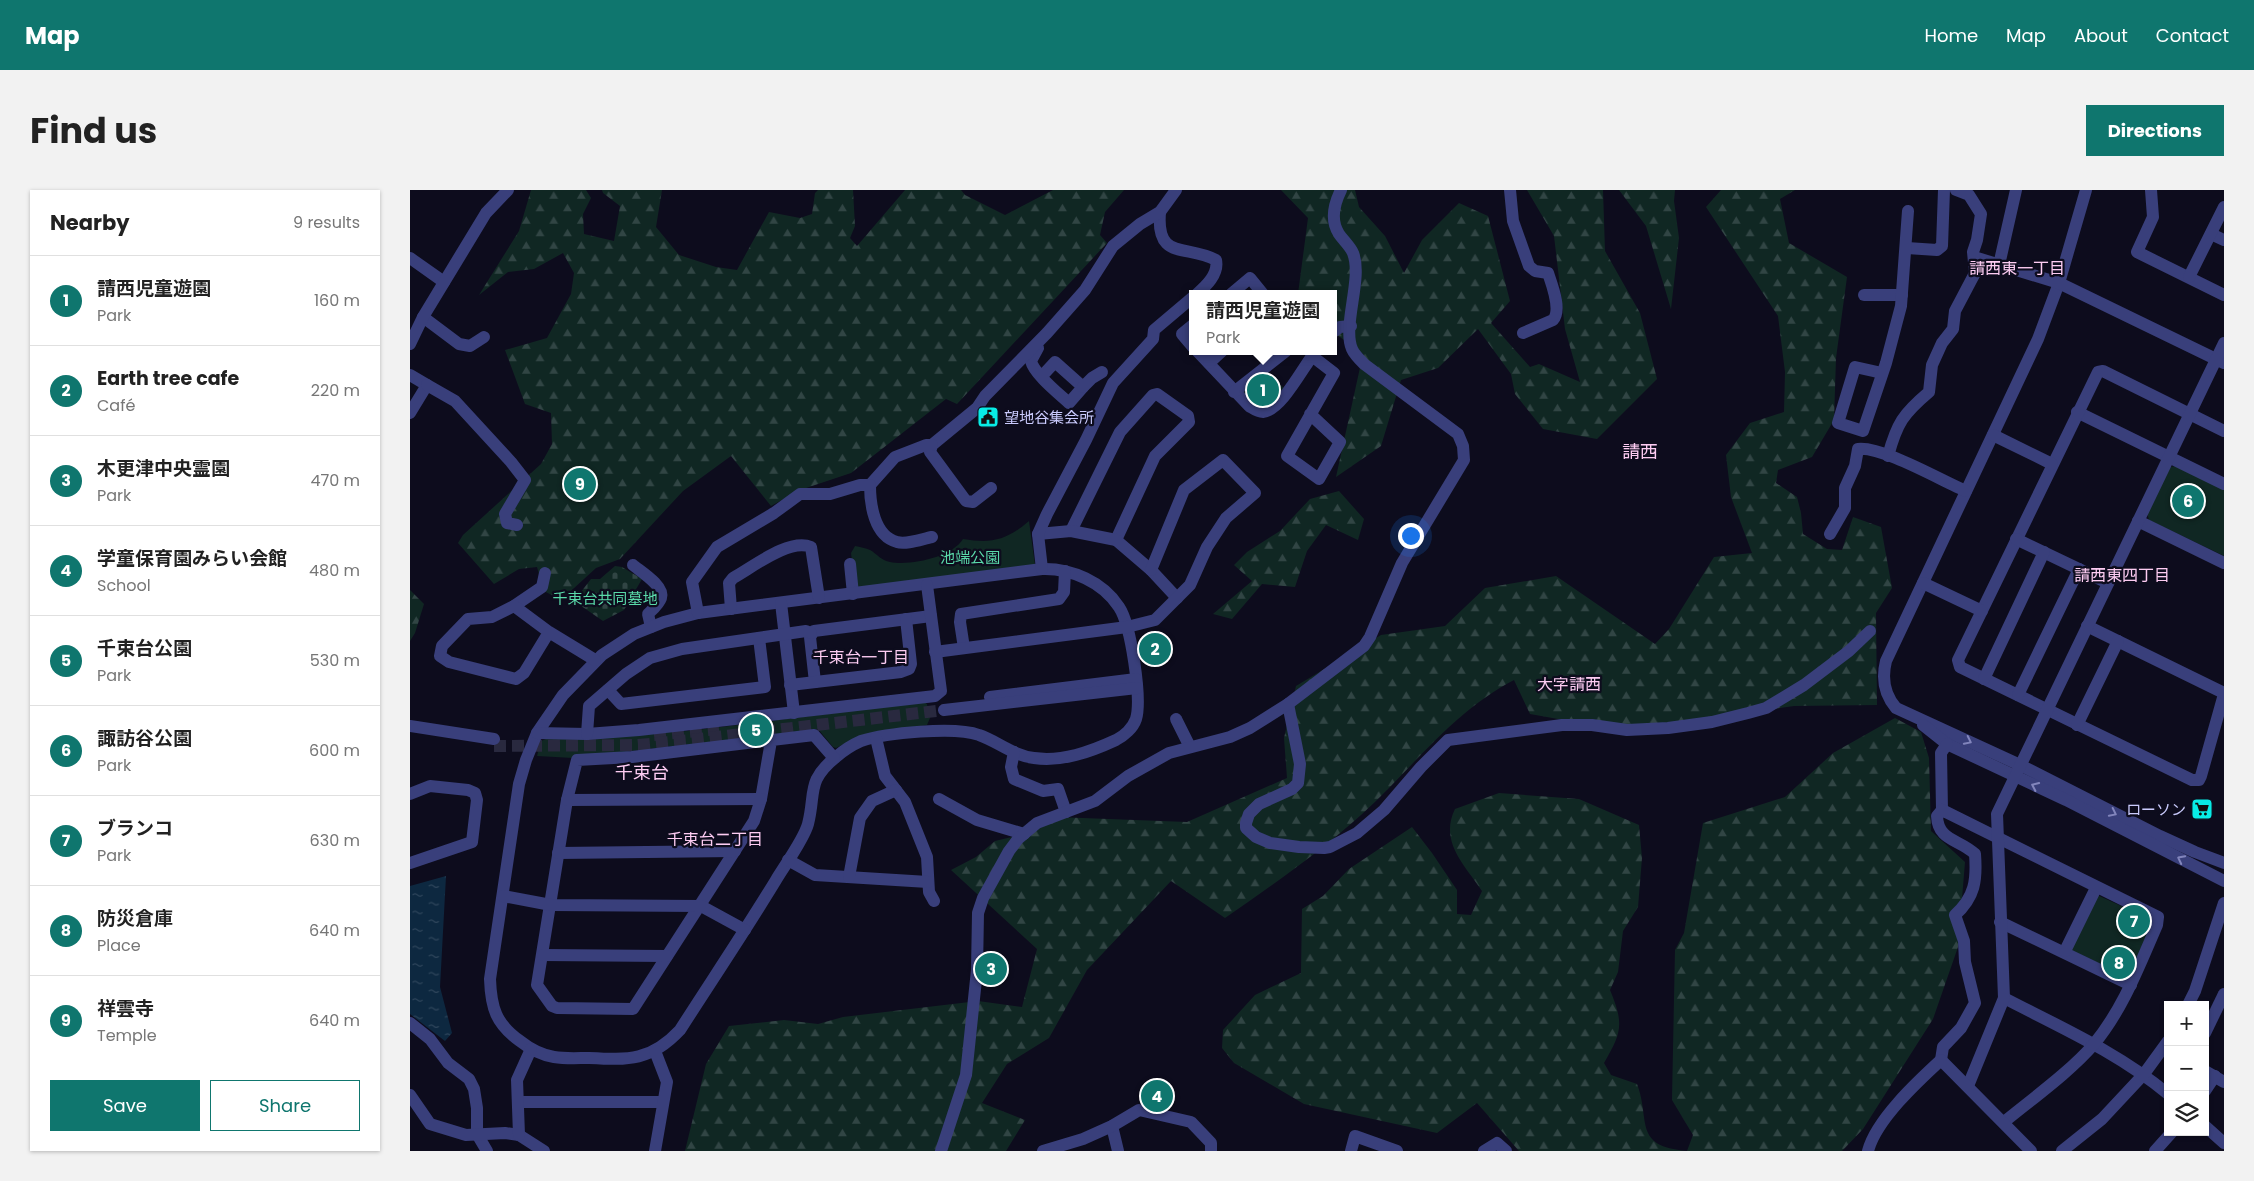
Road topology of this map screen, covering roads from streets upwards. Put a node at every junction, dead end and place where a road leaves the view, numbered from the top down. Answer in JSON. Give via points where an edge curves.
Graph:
{"nodes":[{"id":1,"x":508,"y":190,"type":"edge"},
{"id":2,"x":1176,"y":190,"type":"edge"},
{"id":3,"x":1341,"y":190,"type":"edge"},
{"id":4,"x":1510,"y":190,"type":"edge"},
{"id":5,"x":1944,"y":190,"type":"edge"},
{"id":6,"x":1956,"y":190,"type":"edge"},
{"id":7,"x":2016,"y":190,"type":"edge"},
{"id":8,"x":2086,"y":190,"type":"edge"},
{"id":9,"x":2150,"y":190,"type":"edge"},
{"id":10,"x":2224,"y":207,"type":"edge"},
{"id":11,"x":1908,"y":211,"type":"dead end"},
{"id":12,"x":1160,"y":212,"type":"junction"},
{"id":13,"x":2211,"y":234,"type":"junction"},
{"id":14,"x":2224,"y":240,"type":"edge"},
{"id":15,"x":1907,"y":248,"type":"junction"},
{"id":16,"x":1974,"y":257,"type":"junction"},
{"id":17,"x":410,"y":258,"type":"edge"},
{"id":18,"x":1999,"y":265,"type":"junction"},
{"id":19,"x":2189,"y":278,"type":"junction"},
{"id":20,"x":444,"y":282,"type":"junction"},
{"id":21,"x":2059,"y":282,"type":"junction"},
{"id":22,"x":1201,"y":290,"type":"edge"},
{"id":23,"x":1236,"y":290,"type":"edge"},
{"id":24,"x":1260,"y":290,"type":"edge"},
{"id":25,"x":1864,"y":295,"type":"dead end"},
{"id":26,"x":1902,"y":295,"type":"junction"},
{"id":27,"x":2224,"y":295,"type":"edge"},
{"id":28,"x":1189,"y":300,"type":"edge"},
{"id":29,"x":423,"y":317,"type":"junction"},
{"id":30,"x":1351,"y":326,"type":"junction"},
{"id":31,"x":1189,"y":328,"type":"edge"},
{"id":32,"x":1337,"y":329,"type":"edge"},
{"id":33,"x":1047,"y":333,"type":"junction"},
{"id":34,"x":1523,"y":333,"type":"dead end"},
{"id":35,"x":484,"y":337,"type":"dead end"},
{"id":36,"x":1189,"y":342,"type":"edge"},
{"id":37,"x":2224,"y":343,"type":"edge"},
{"id":38,"x":410,"y":344,"type":"edge"},
{"id":39,"x":1201,"y":355,"type":"edge"},
{"id":40,"x":1218,"y":355,"type":"edge"},
{"id":41,"x":1281,"y":355,"type":"edge"},
{"id":42,"x":1313,"y":355,"type":"edge"},
{"id":43,"x":1315,"y":355,"type":"edge"},
{"id":44,"x":2220,"y":361,"type":"edge"},
{"id":45,"x":1209,"y":363,"type":"junction"},
{"id":46,"x":1102,"y":372,"type":"dead end"},
{"id":47,"x":1882,"y":373,"type":"junction"},
{"id":48,"x":410,"y":375,"type":"edge"},
{"id":49,"x":1042,"y":376,"type":"junction"},
{"id":50,"x":427,"y":385,"type":"junction"},
{"id":51,"x":1083,"y":388,"type":"junction"},
{"id":52,"x":1234,"y":392,"type":"junction"},
{"id":53,"x":2077,"y":412,"type":"junction"},
{"id":54,"x":410,"y":413,"type":"edge"},
{"id":55,"x":1310,"y":414,"type":"junction"},
{"id":56,"x":2190,"y":414,"type":"junction"},
{"id":57,"x":2224,"y":431,"type":"edge"},
{"id":58,"x":1993,"y":435,"type":"junction"},
{"id":59,"x":932,"y":445,"type":"junction"},
{"id":60,"x":1888,"y":456,"type":"junction"},
{"id":61,"x":2168,"y":458,"type":"junction"},
{"id":62,"x":2052,"y":464,"type":"junction"},
{"id":63,"x":2224,"y":484,"type":"edge"},
{"id":64,"x":870,"y":485,"type":"junction"},
{"id":65,"x":991,"y":488,"type":"dead end"},
{"id":66,"x":1966,"y":491,"type":"junction"},
{"id":67,"x":2138,"y":521,"type":"junction"},
{"id":68,"x":517,"y":525,"type":"dead end"},
{"id":69,"x":1072,"y":531,"type":"junction"},
{"id":70,"x":1038,"y":534,"type":"junction"},
{"id":71,"x":1830,"y":534,"type":"dead end"},
{"id":72,"x":932,"y":537,"type":"dead end"},
{"id":73,"x":2016,"y":539,"type":"junction"},
{"id":74,"x":1116,"y":540,"type":"junction"},
{"id":75,"x":2044,"y":552,"type":"junction"},
{"id":76,"x":2224,"y":563,"type":"edge"},
{"id":77,"x":850,"y":564,"type":"dead end"},
{"id":78,"x":633,"y":565,"type":"dead end"},
{"id":79,"x":1042,"y":569,"type":"junction"},
{"id":80,"x":2079,"y":569,"type":"junction"},
{"id":81,"x":1151,"y":570,"type":"junction"},
{"id":82,"x":1065,"y":571,"type":"junction"},
{"id":83,"x":545,"y":573,"type":"dead end"},
{"id":84,"x":1923,"y":583,"type":"junction"},
{"id":85,"x":2108,"y":583,"type":"junction"},
{"id":86,"x":927,"y":585,"type":"junction"},
{"id":87,"x":853,"y":594,"type":"junction"},
{"id":88,"x":818,"y":598,"type":"junction"},
{"id":89,"x":1177,"y":598,"type":"junction"},
{"id":90,"x":781,"y":603,"type":"junction"},
{"id":91,"x":514,"y":606,"type":"junction"},
{"id":92,"x":731,"y":609,"type":"junction"},
{"id":93,"x":1982,"y":611,"type":"junction"},
{"id":94,"x":698,"y":613,"type":"junction"},
{"id":95,"x":931,"y":616,"type":"junction"},
{"id":96,"x":906,"y":619,"type":"junction"},
{"id":97,"x":2087,"y":626,"type":"junction"},
{"id":98,"x":651,"y":628,"type":"junction"},
{"id":99,"x":1127,"y":628,"type":"junction"},
{"id":100,"x":1870,"y":631,"type":"dead end"},
{"id":101,"x":549,"y":632,"type":"junction"},
{"id":102,"x":784,"y":634,"type":"junction"},
{"id":103,"x":811,"y":634,"type":"junction"},
{"id":104,"x":759,"y":638,"type":"junction"},
{"id":105,"x":2118,"y":640,"type":"junction"},
{"id":106,"x":964,"y":648,"type":"junction"},
{"id":107,"x":935,"y":652,"type":"junction"},
{"id":108,"x":595,"y":660,"type":"junction"},
{"id":109,"x":1984,"y":678,"type":"junction"},
{"id":110,"x":815,"y":682,"type":"junction"},
{"id":111,"x":1136,"y":684,"type":"junction"},
{"id":112,"x":790,"y":685,"type":"junction"},
{"id":113,"x":608,"y":690,"type":"junction"},
{"id":114,"x":2224,"y":694,"type":"edge"},
{"id":115,"x":2018,"y":695,"type":"junction"},
{"id":116,"x":1288,"y":704,"type":"junction"},
{"id":117,"x":944,"y":707,"type":"tunnel mouth"},
{"id":118,"x":2046,"y":710,"type":"junction"},
{"id":119,"x":794,"y":713,"type":"junction"},
{"id":120,"x":1907,"y":713,"type":"junction"},
{"id":121,"x":1176,"y":720,"type":"dead end"},
{"id":122,"x":2077,"y":725,"type":"junction"},
{"id":123,"x":410,"y":726,"type":"edge"},
{"id":124,"x":410,"y":731,"type":"edge"},
{"id":125,"x":537,"y":733,"type":"junction"},
{"id":126,"x":587,"y":734,"type":"junction"},
{"id":127,"x":876,"y":738,"type":"junction"},
{"id":128,"x":771,"y":741,"type":"junction"},
{"id":129,"x":1947,"y":744,"type":"junction"},
{"id":130,"x":1190,"y":747,"type":"junction"},
{"id":131,"x":1014,"y":752,"type":"junction"},
{"id":132,"x":834,"y":758,"type":"junction"},
{"id":133,"x":2017,"y":771,"type":"junction"},
{"id":134,"x":896,"y":790,"type":"junction"},
{"id":135,"x":410,"y":794,"type":"edge"},
{"id":136,"x":761,"y":799,"type":"junction"},
{"id":137,"x":939,"y":799,"type":"dead end"},
{"id":138,"x":567,"y":800,"type":"junction"},
{"id":139,"x":1942,"y":810,"type":"junction"},
{"id":140,"x":1066,"y":812,"type":"junction"},
{"id":141,"x":1024,"y":834,"type":"junction"},
{"id":142,"x":1997,"y":836,"type":"junction"},
{"id":143,"x":735,"y":851,"type":"junction"},
{"id":144,"x":558,"y":853,"type":"junction"},
{"id":145,"x":788,"y":860,"type":"junction"},
{"id":146,"x":410,"y":862,"type":"edge"},
{"id":147,"x":2224,"y":863,"type":"edge"},
{"id":148,"x":849,"y":877,"type":"junction"},
{"id":149,"x":2224,"y":881,"type":"edge"},
{"id":150,"x":928,"y":882,"type":"junction"},
{"id":151,"x":2096,"y":888,"type":"junction"},
{"id":152,"x":503,"y":896,"type":"junction"},
{"id":153,"x":934,"y":901,"type":"dead end"},
{"id":154,"x":2224,"y":902,"type":"edge"},
{"id":155,"x":551,"y":905,"type":"junction"},
{"id":156,"x":701,"y":906,"type":"junction"},
{"id":157,"x":2000,"y":922,"type":"junction"},
{"id":158,"x":745,"y":930,"type":"junction"},
{"id":159,"x":2065,"y":951,"type":"junction"},
{"id":160,"x":543,"y":955,"type":"junction"},
{"id":161,"x":667,"y":956,"type":"junction"},
{"id":162,"x":2131,"y":985,"type":"junction"},
{"id":163,"x":2224,"y":994,"type":"edge"},
{"id":164,"x":2004,"y":998,"type":"junction"},
{"id":165,"x":2190,"y":1001,"type":"edge"},
{"id":166,"x":2218,"y":1021,"type":"edge"},
{"id":167,"x":410,"y":1023,"type":"edge"},
{"id":168,"x":2093,"y":1044,"type":"junction"},
{"id":169,"x":2164,"y":1046,"type":"edge"},
{"id":170,"x":531,"y":1049,"type":"junction"},
{"id":171,"x":655,"y":1051,"type":"junction"},
{"id":172,"x":1941,"y":1060,"type":"junction"},
{"id":173,"x":2144,"y":1074,"type":"junction"},
{"id":174,"x":1968,"y":1086,"type":"junction"},
{"id":175,"x":2164,"y":1091,"type":"edge"},
{"id":176,"x":410,"y":1094,"type":"edge"},
{"id":177,"x":519,"y":1102,"type":"junction"},
{"id":178,"x":663,"y":1102,"type":"junction"},
{"id":179,"x":2004,"y":1122,"type":"junction"},
{"id":180,"x":1112,"y":1126,"type":"junction"},
{"id":181,"x":2209,"y":1130,"type":"edge"},
{"id":182,"x":477,"y":1134,"type":"junction"},
{"id":183,"x":519,"y":1135,"type":"junction"},
{"id":184,"x":2169,"y":1136,"type":"edge"},
{"id":185,"x":2224,"y":1143,"type":"edge"},
{"id":186,"x":2158,"y":1150,"type":"edge"},
{"id":187,"x":487,"y":1151,"type":"edge"},
{"id":188,"x":544,"y":1151,"type":"edge"},
{"id":189,"x":655,"y":1151,"type":"edge"},
{"id":190,"x":941,"y":1151,"type":"edge"},
{"id":191,"x":1042,"y":1151,"type":"edge"},
{"id":192,"x":1118,"y":1151,"type":"edge"},
{"id":193,"x":1211,"y":1151,"type":"edge"},
{"id":194,"x":1351,"y":1151,"type":"edge"},
{"id":195,"x":1396,"y":1151,"type":"edge"},
{"id":196,"x":1484,"y":1151,"type":"edge"},
{"id":197,"x":1506,"y":1151,"type":"edge"},
{"id":198,"x":1868,"y":1151,"type":"edge"},
{"id":199,"x":2031,"y":1151,"type":"edge"},
{"id":200,"x":2062,"y":1151,"type":"edge"}],
"edges":[{"from":1,"to":20,"type":"street","via":[[486,213]]},
{"from":2,"to":12,"type":"street"},
{"from":3,"to":30,"type":"street","via":[[1335,201],[1333,217],[1338,233],[1353,252],[1356,267]]},
{"from":4,"to":34,"type":"street","via":[[1512,221],[1529,266],[1535,271],[1548,273],[1556,311],[1553,320]]},
{"from":5,"to":15,"type":"street","via":[[1942,246],[1937,250]]},
{"from":6,"to":16,"type":"street","via":[[1969,195],[1981,214]]},
{"from":7,"to":18,"type":"street"},
{"from":8,"to":21,"type":"street"},
{"from":9,"to":19,"type":"street","via":[[2153,217],[2137,252]]},
{"from":10,"to":13,"type":"street"},
{"from":11,"to":15,"type":"street"},
{"from":12,"to":22,"type":"street","via":[[1159,228],[1170,247],[1216,260],[1217,266]]},
{"from":12,"to":33,"type":"street","via":[[1113,246],[1085,290]]},
{"from":13,"to":14,"type":"street"},
{"from":13,"to":19,"type":"street"},
{"from":15,"to":26,"type":"street"},
{"from":16,"to":18,"type":"street"},
{"from":16,"to":60,"type":"street","via":[[1974,274],[1955,311],[1953,329],[1932,365],[1929,392],[1906,412],[1895,431]]},
{"from":17,"to":20,"type":"street"},
{"from":18,"to":21,"type":"street"},
{"from":19,"to":27,"type":"street"},
{"from":20,"to":29,"type":"street"},
{"from":21,"to":44,"type":"street"},
{"from":21,"to":58,"type":"street","via":[[2038,339]]},
{"from":23,"to":24,"type":"street","via":[[1250,278]]},
{"from":25,"to":26,"type":"street"},
{"from":26,"to":47,"type":"street"},
{"from":28,"to":70,"type":"street","via":[[1154,330],[1153,338],[1113,383]]},
{"from":29,"to":35,"type":"street","via":[[458,344],[470,346]]},
{"from":29,"to":38,"type":"street"},
{"from":30,"to":32,"type":"street"},
{"from":30,"to":116,"type":"street","via":[[1352,349],[1364,364],[1458,434],[1464,460],[1402,562],[1364,646]]},
{"from":31,"to":36,"type":"street","via":[[1182,334]]},
{"from":33,"to":49,"type":"street","via":[[1031,361]]},
{"from":33,"to":59,"type":"street","via":[[977,408]]},
{"from":37,"to":44,"type":"street"},
{"from":39,"to":45,"type":"street"},
{"from":40,"to":45,"type":"street"},
{"from":41,"to":52,"type":"street"},
{"from":42,"to":52,"type":"street","via":[[1272,409],[1257,412]]},
{"from":43,"to":55,"type":"street","via":[[1334,373]]},
{"from":44,"to":56,"type":"street"},
{"from":45,"to":52,"type":"street"},
{"from":46,"to":51,"type":"street"},
{"from":47,"to":47,"type":"street","via":[[1855,367],[1838,423],[1863,431]]},
{"from":48,"to":50,"type":"street"},
{"from":49,"to":51,"type":"street","via":[[1055,362]]},
{"from":49,"to":51,"type":"street","via":[[1068,403]]},
{"from":50,"to":54,"type":"street"},
{"from":50,"to":68,"type":"street","via":[[455,401],[525,480],[506,514],[507,524]]},
{"from":53,"to":56,"type":"street","via":[[2100,371]]},
{"from":53,"to":61,"type":"street"},
{"from":53,"to":62,"type":"street"},
{"from":55,"to":55,"type":"street","via":[[1287,456],[1319,479],[1340,442]]},
{"from":56,"to":57,"type":"street"},
{"from":56,"to":61,"type":"street"},
{"from":58,"to":62,"type":"street"},
{"from":58,"to":66,"type":"street"},
{"from":59,"to":64,"type":"street","via":[[894,456]]},
{"from":59,"to":65,"type":"street","via":[[930,452],[966,501],[973,502]]},
{"from":60,"to":66,"type":"street"},
{"from":60,"to":71,"type":"street","via":[[1867,448],[1858,449],[1855,466],[1845,488],[1845,508]]},
{"from":61,"to":63,"type":"street"},
{"from":61,"to":67,"type":"street"},
{"from":62,"to":73,"type":"street"},
{"from":64,"to":72,"type":"street","via":[[870,502],[877,523],[888,538],[898,543]]},
{"from":64,"to":94,"type":"street","via":[[830,494],[800,494],[717,547],[692,582]]},
{"from":66,"to":84,"type":"street"},
{"from":67,"to":76,"type":"street"},
{"from":67,"to":85,"type":"street"},
{"from":69,"to":70,"type":"street"},
{"from":69,"to":74,"type":"street"},
{"from":69,"to":74,"type":"street","via":[[1120,432],[1157,394],[1188,416],[1189,422],[1155,456]]},
{"from":70,"to":79,"type":"street"},
{"from":73,"to":75,"type":"street"},
{"from":73,"to":93,"type":"street"},
{"from":74,"to":81,"type":"street"},
{"from":75,"to":80,"type":"street"},
{"from":75,"to":109,"type":"street"},
{"from":77,"to":87,"type":"street"},
{"from":78,"to":98,"type":"street","via":[[661,592],[661,598],[648,614]]},
{"from":79,"to":82,"type":"street"},
{"from":79,"to":86,"type":"street"},
{"from":80,"to":85,"type":"street"},
{"from":80,"to":115,"type":"street"},
{"from":81,"to":89,"type":"street"},
{"from":81,"to":89,"type":"street","via":[[1184,490],[1223,460],[1255,493],[1226,518],[1207,547],[1190,585]]},
{"from":82,"to":99,"type":"street","via":[[1087,579],[1104,591],[1120,608]]},
{"from":82,"to":106,"type":"street","via":[[1064,592],[1059,599],[962,614]]},
{"from":83,"to":91,"type":"street","via":[[542,587]]},
{"from":84,"to":93,"type":"street"},
{"from":84,"to":120,"type":"street","via":[[1883,674],[1891,702]]},
{"from":85,"to":97,"type":"street"},
{"from":86,"to":87,"type":"street"},
{"from":86,"to":95,"type":"street"},
{"from":87,"to":88,"type":"street"},
{"from":88,"to":90,"type":"street"},
{"from":88,"to":92,"type":"street","via":[[811,548],[806,545],[789,546],[733,578],[729,583]]},
{"from":89,"to":99,"type":"street","via":[[1155,620]]},
{"from":90,"to":92,"type":"street"},
{"from":90,"to":102,"type":"street"},
{"from":91,"to":101,"type":"street"},
{"from":91,"to":101,"type":"street","via":[[492,617],[468,619],[442,646],[440,656],[449,662],[516,678],[524,673]]},
{"from":92,"to":94,"type":"street"},
{"from":93,"to":109,"type":"street","via":[[1958,660],[1959,665]]},
{"from":94,"to":98,"type":"street"},
{"from":95,"to":96,"type":"street"},
{"from":95,"to":107,"type":"street"},
{"from":96,"to":103,"type":"street"},
{"from":96,"to":110,"type":"street","via":[[909,669]]},
{"from":97,"to":105,"type":"street"},
{"from":97,"to":118,"type":"street"},
{"from":98,"to":108,"type":"street","via":[[634,634]]},
{"from":99,"to":106,"type":"street"},
{"from":99,"to":111,"type":"street"},
{"from":100,"to":116,"type":"street","via":[[1804,685],[1766,708],[1748,713],[1668,728],[1626,730],[1562,724],[1448,740],[1369,823],[1357,833],[1324,848],[1270,843],[1246,828],[1249,814],[1259,804],[1298,782],[1300,764]]},
{"from":101,"to":108,"type":"street"},
{"from":102,"to":103,"type":"street","via":[[806,631]]},
{"from":102,"to":104,"type":"street"},
{"from":102,"to":112,"type":"street"},
{"from":103,"to":110,"type":"street"},
{"from":104,"to":113,"type":"street","via":[[682,649],[650,658]]},
{"from":104,"to":113,"type":"street","via":[[765,687],[621,704]]},
{"from":105,"to":114,"type":"street"},
{"from":105,"to":122,"type":"street"},
{"from":106,"to":107,"type":"street"},
{"from":107,"to":119,"type":"street","via":[[940,691],[935,696]]},
{"from":108,"to":125,"type":"street","via":[[563,695]]},
{"from":109,"to":115,"type":"street"},
{"from":110,"to":112,"type":"street"},
{"from":111,"to":117,"type":"street"},
{"from":111,"to":131,"type":"street","via":[[1138,709],[1135,722],[1116,740],[1063,759],[1030,758]]},
{"from":112,"to":119,"type":"street"},
{"from":113,"to":126,"type":"street","via":[[589,706]]},
{"from":114,"to":122,"type":"street","via":[[2202,776],[2196,780]]},
{"from":115,"to":118,"type":"street"},
{"from":116,"to":130,"type":"street","via":[[1230,737]]},
{"from":118,"to":122,"type":"street"},
{"from":118,"to":133,"type":"street"},
{"from":119,"to":126,"type":"street"},
{"from":120,"to":129,"type":"street"},
{"from":120,"to":133,"type":"street","one_way":true},
{"from":121,"to":130,"type":"street"},
{"from":123,"to":124,"type":"street","via":[[494,743],[453,741]]},
{"from":125,"to":126,"type":"street"},
{"from":125,"to":152,"type":"street","via":[[519,784]]},
{"from":127,"to":131,"type":"street","via":[[963,730],[993,740]]},
{"from":127,"to":132,"type":"street","via":[[849,747]]},
{"from":127,"to":134,"type":"street","via":[[882,770]]},
{"from":128,"to":132,"type":"street","via":[[814,735]]},
{"from":128,"to":136,"type":"street"},
{"from":128,"to":138,"type":"street","via":[[577,760]]},
{"from":129,"to":133,"type":"street"},
{"from":129,"to":139,"type":"street","via":[[1941,753]]},
{"from":130,"to":140,"type":"street","via":[[1155,760],[1095,801]]},
{"from":131,"to":140,"type":"street","via":[[1011,767],[1014,779],[1043,791],[1058,789]]},
{"from":132,"to":145,"type":"street","via":[[813,784],[808,826]]},
{"from":133,"to":142,"type":"street","via":[[1997,814]]},
{"from":133,"to":147,"type":"street","one_way":true},
{"from":149,"to":133,"type":"street","one_way":true},
{"from":134,"to":148,"type":"street","via":[[872,801],[860,818]]},
{"from":134,"to":150,"type":"street","via":[[906,802],[927,857]]},
{"from":135,"to":146,"type":"street","via":[[430,786],[468,790],[475,793],[477,800],[472,842]]},
{"from":136,"to":138,"type":"street"},
{"from":136,"to":143,"type":"street","via":[[754,821]]},
{"from":137,"to":141,"type":"street","via":[[977,820]]},
{"from":138,"to":144,"type":"street"},
{"from":139,"to":142,"type":"street"},
{"from":139,"to":172,"type":"street","via":[[1937,816],[1937,827],[1942,834],[1975,854],[1973,893],[1955,915],[1964,941],[1965,962],[1975,1003],[1961,1028],[1943,1047]]},
{"from":140,"to":141,"type":"street","via":[[1037,823]]},
{"from":141,"to":190,"type":"street","via":[[1009,851],[978,913],[977,970],[966,1075]]},
{"from":142,"to":151,"type":"street"},
{"from":142,"to":157,"type":"street"},
{"from":143,"to":144,"type":"street"},
{"from":143,"to":156,"type":"street"},
{"from":144,"to":155,"type":"street"},
{"from":145,"to":148,"type":"street","via":[[815,875]]},
{"from":145,"to":158,"type":"street"},
{"from":148,"to":150,"type":"street"},
{"from":150,"to":153,"type":"street"},
{"from":151,"to":159,"type":"street"},
{"from":151,"to":162,"type":"street","via":[[2158,917]]},
{"from":152,"to":155,"type":"street"},
{"from":152,"to":170,"type":"street","via":[[490,979],[491,996],[501,1024]]},
{"from":154,"to":165,"type":"street"},
{"from":155,"to":156,"type":"street"},
{"from":155,"to":160,"type":"street"},
{"from":156,"to":158,"type":"street"},
{"from":156,"to":161,"type":"street"},
{"from":157,"to":159,"type":"street"},
{"from":157,"to":164,"type":"street"},
{"from":158,"to":171,"type":"street","via":[[680,1030]]},
{"from":159,"to":162,"type":"street"},
{"from":160,"to":161,"type":"street"},
{"from":160,"to":161,"type":"street","via":[[537,985],[552,1006],[633,1009]]},
{"from":162,"to":168,"type":"street","via":[[2118,1010]]},
{"from":163,"to":166,"type":"street"},
{"from":164,"to":168,"type":"street"},
{"from":164,"to":174,"type":"street"},
{"from":167,"to":182,"type":"street","via":[[468,1079],[474,1089]]},
{"from":168,"to":173,"type":"street"},
{"from":168,"to":179,"type":"street"},
{"from":169,"to":173,"type":"street"},
{"from":170,"to":171,"type":"street","via":[[554,1057],[623,1060],[641,1058]]},
{"from":170,"to":177,"type":"street","via":[[517,1080]]},
{"from":171,"to":178,"type":"street","via":[[667,1082]]},
{"from":172,"to":174,"type":"street"},
{"from":172,"to":198,"type":"street","via":[[1913,1087],[1872,1137]]},
{"from":173,"to":175,"type":"street"},
{"from":173,"to":200,"type":"street","via":[[2102,1119]]},
{"from":174,"to":179,"type":"street"},
{"from":176,"to":182,"type":"street","via":[[430,1124],[466,1135]]},
{"from":177,"to":178,"type":"street"},
{"from":177,"to":183,"type":"street"},
{"from":178,"to":189,"type":"street"},
{"from":179,"to":199,"type":"street"},
{"from":180,"to":191,"type":"street"},
{"from":180,"to":192,"type":"street"},
{"from":180,"to":193,"type":"street","via":[[1139,1110],[1191,1122],[1211,1143]]},
{"from":181,"to":185,"type":"street"},
{"from":182,"to":183,"type":"street"},
{"from":182,"to":187,"type":"street"},
{"from":183,"to":188,"type":"street"},
{"from":184,"to":186,"type":"street"},
{"from":194,"to":195,"type":"street","via":[[1355,1136]]},
{"from":196,"to":197,"type":"street","via":[[1497,1143]]}]}
